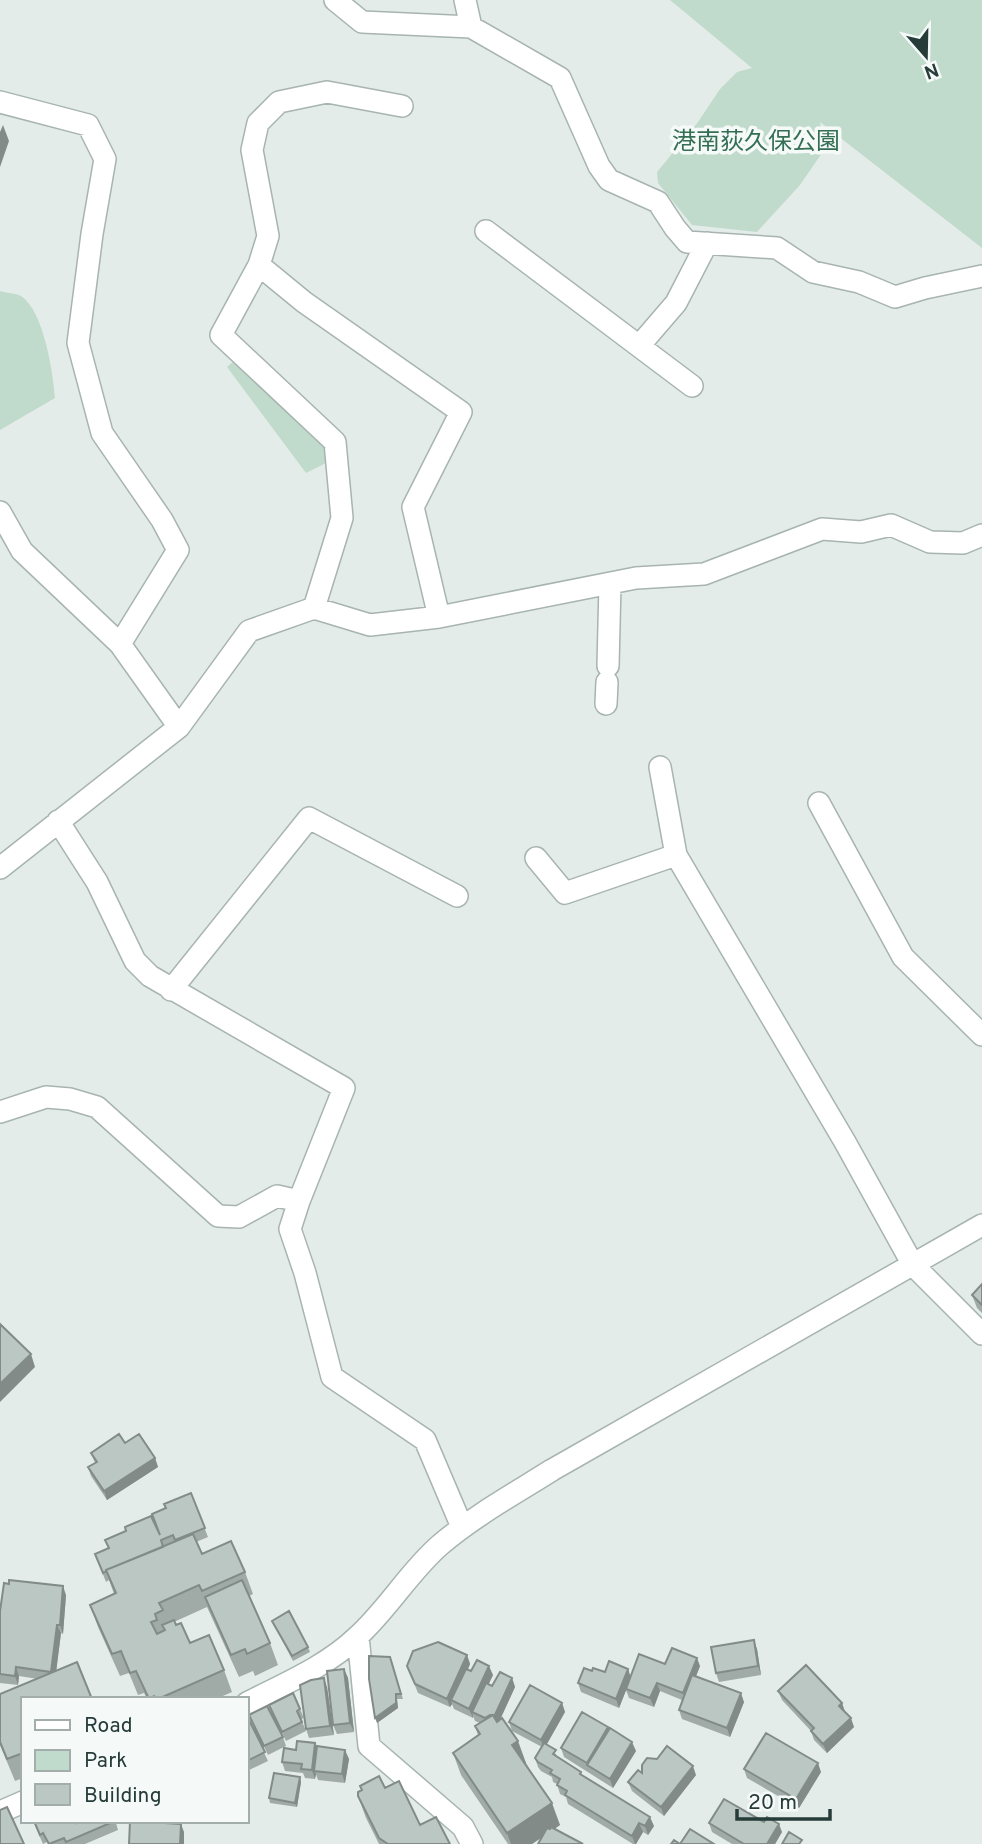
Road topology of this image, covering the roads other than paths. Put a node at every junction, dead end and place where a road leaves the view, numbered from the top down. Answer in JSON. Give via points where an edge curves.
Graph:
{"nodes":[{"id":1,"x":335,"y":0,"type":"edge"},
{"id":2,"x":465,"y":0,"type":"edge"},
{"id":3,"x":471,"y":27,"type":"junction"},
{"id":4,"x":0,"y":102,"type":"edge"},
{"id":5,"x":402,"y":106,"type":"dead end"},
{"id":6,"x":486,"y":231,"type":"dead end"},
{"id":7,"x":707,"y":243,"type":"junction"},
{"id":8,"x":259,"y":265,"type":"junction"},
{"id":9,"x":982,"y":276,"type":"edge"},
{"id":10,"x":639,"y":346,"type":"junction"},
{"id":11,"x":692,"y":386,"type":"dead end"},
{"id":12,"x":0,"y":512,"type":"edge"},
{"id":13,"x":982,"y":535,"type":"edge"},
{"id":14,"x":610,"y":584,"type":"junction"},
{"id":15,"x":314,"y":608,"type":"junction"},
{"id":16,"x":439,"y":617,"type":"junction"},
{"id":17,"x":120,"y":644,"type":"junction"},
{"id":18,"x":606,"y":704,"type":"dead end"},
{"id":19,"x":179,"y":727,"type":"junction"},
{"id":20,"x":660,"y":767,"type":"dead end"},
{"id":21,"x":819,"y":803,"type":"dead end"},
{"id":22,"x":58,"y":821,"type":"junction"},
{"id":23,"x":676,"y":855,"type":"junction"},
{"id":24,"x":536,"y":858,"type":"dead end"},
{"id":25,"x":0,"y":868,"type":"edge"},
{"id":26,"x":457,"y":896,"type":"dead end"},
{"id":27,"x":171,"y":990,"type":"junction"},
{"id":28,"x":982,"y":1035,"type":"edge"},
{"id":29,"x":0,"y":1112,"type":"edge"},
{"id":30,"x":299,"y":1201,"type":"junction"},
{"id":31,"x":982,"y":1225,"type":"edge"},
{"id":32,"x":913,"y":1265,"type":"junction"},
{"id":33,"x":982,"y":1334,"type":"edge"},
{"id":34,"x":462,"y":1527,"type":"junction"},
{"id":35,"x":358,"y":1636,"type":"junction"},
{"id":36,"x":248,"y":1702,"type":"edge"},
{"id":37,"x":21,"y":1803,"type":"edge"},
{"id":38,"x":0,"y":1812,"type":"edge"},
{"id":39,"x":472,"y":1844,"type":"edge"}],
"edges":[{"from":1,"to":3,"type":"street","via":[[362,22]]},
{"from":2,"to":3,"type":"street"},
{"from":3,"to":7,"type":"street","via":[[560,78],[609,180],[658,202],[687,242]]},
{"from":4,"to":17,"type":"street","via":[[88,125],[105,159],[78,343],[102,433],[178,550]]},
{"from":5,"to":8,"type":"street","via":[[327,92],[279,102],[258,122],[253,150],[268,236]]},
{"from":6,"to":10,"type":"street"},
{"from":7,"to":9,"type":"street","via":[[777,248],[813,272],[859,282],[895,297]]},
{"from":7,"to":10,"type":"street","via":[[676,303]]},
{"from":8,"to":15,"type":"street","via":[[221,335],[335,442],[342,518]]},
{"from":8,"to":16,"type":"street","via":[[461,412],[413,507]]},
{"from":10,"to":11,"type":"street"},
{"from":12,"to":17,"type":"street","via":[[22,551]]},
{"from":13,"to":14,"type":"street","via":[[963,543],[930,542],[891,525],[861,532],[822,529],[704,573]]},
{"from":14,"to":16,"type":"street"},
{"from":14,"to":18,"type":"street"},
{"from":15,"to":16,"type":"street","via":[[370,625]]},
{"from":15,"to":19,"type":"street","via":[[249,631]]},
{"from":17,"to":19,"type":"street"},
{"from":19,"to":22,"type":"street"},
{"from":20,"to":23,"type":"street"},
{"from":21,"to":28,"type":"street","via":[[903,957]]},
{"from":22,"to":25,"type":"street"},
{"from":22,"to":27,"type":"street","via":[[97,882],[135,961]]},
{"from":23,"to":24,"type":"street","via":[[565,893]]},
{"from":23,"to":32,"type":"street"},
{"from":26,"to":27,"type":"street","via":[[309,818]]},
{"from":27,"to":30,"type":"street","via":[[344,1088]]},
{"from":29,"to":30,"type":"street","via":[[46,1097],[97,1107],[219,1216],[240,1217],[277,1196]]},
{"from":30,"to":34,"type":"street","via":[[290,1229],[332,1377],[425,1440]]},
{"from":31,"to":32,"type":"street"},
{"from":32,"to":33,"type":"street"},
{"from":32,"to":34,"type":"street","via":[[552,1470]]},
{"from":34,"to":35,"type":"street","via":[[438,1547]]},
{"from":35,"to":36,"type":"street","via":[[317,1666]]},
{"from":35,"to":39,"type":"street","via":[[369,1746],[463,1827]]},
{"from":37,"to":38,"type":"street"}]}
